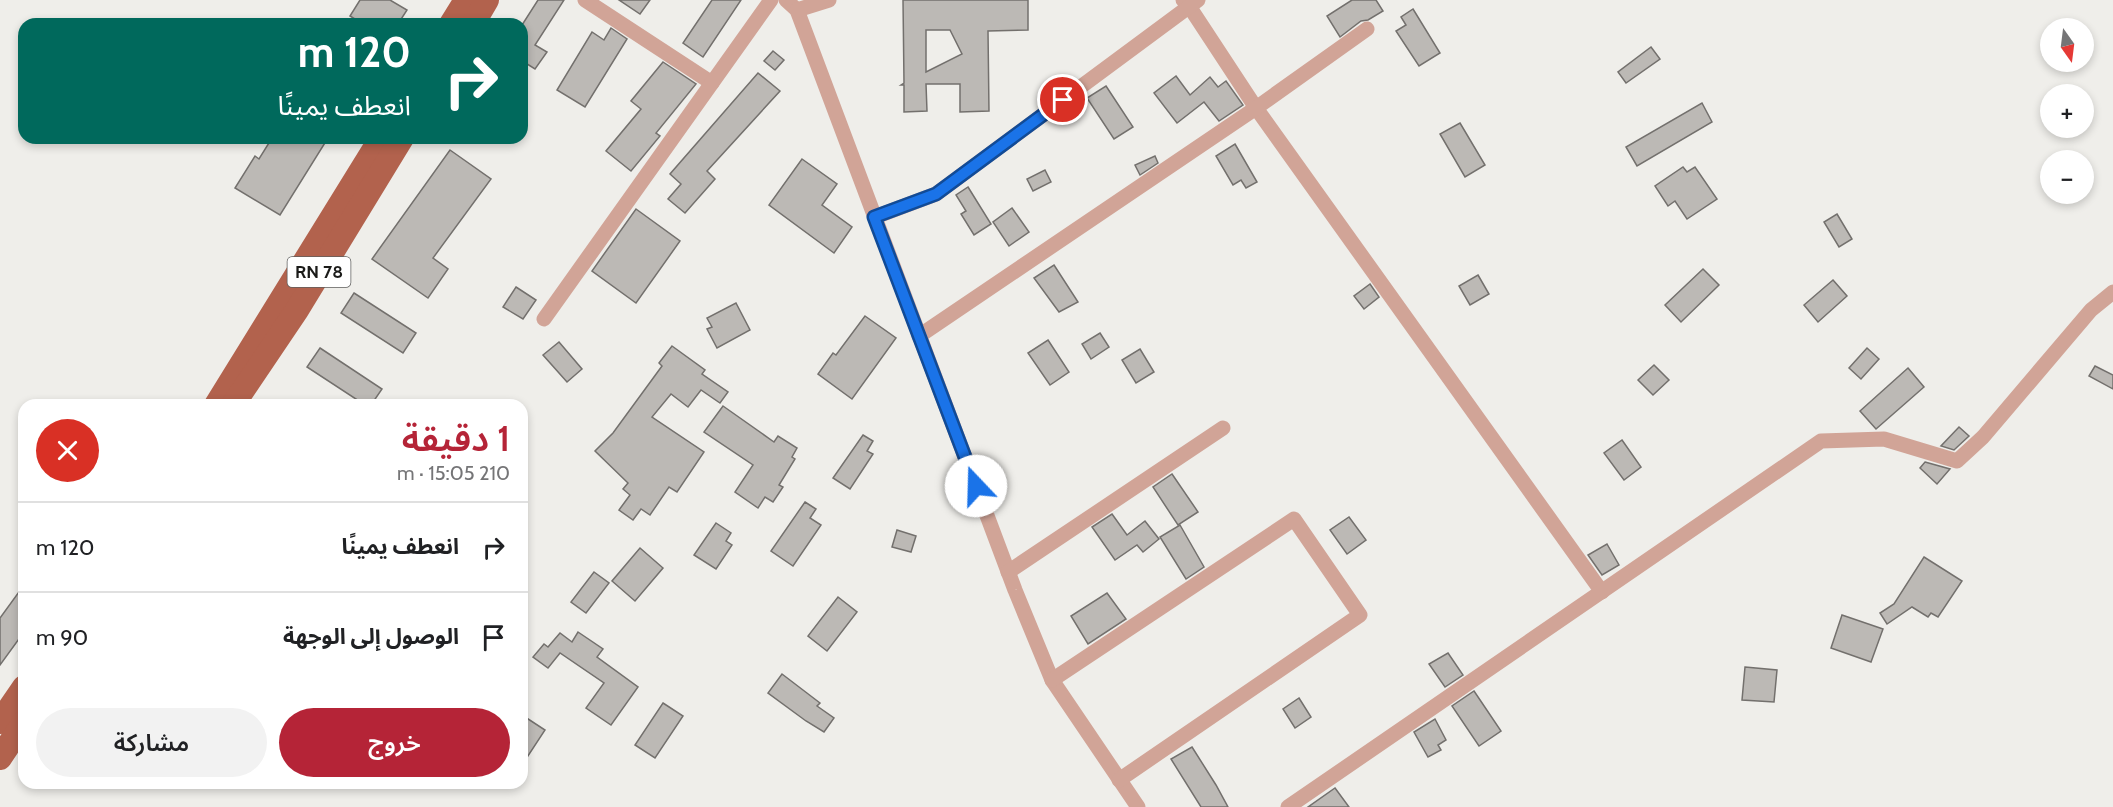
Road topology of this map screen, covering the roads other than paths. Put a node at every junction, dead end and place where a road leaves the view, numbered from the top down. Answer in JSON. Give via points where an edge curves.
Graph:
{"nodes":[{"id":1,"x":466,"y":0,"type":"edge"},
{"id":2,"x":487,"y":0,"type":"edge"},
{"id":3,"x":585,"y":0,"type":"edge"},
{"id":4,"x":771,"y":0,"type":"edge"},
{"id":5,"x":829,"y":0,"type":"edge"},
{"id":6,"x":1190,"y":2,"type":"edge"},
{"id":7,"x":792,"y":5,"type":"edge"},
{"id":8,"x":455,"y":18,"type":"edge"},
{"id":9,"x":476,"y":18,"type":"edge"},
{"id":10,"x":1367,"y":29,"type":"dead end"},
{"id":11,"x":712,"y":83,"type":"junction"},
{"id":12,"x":1256,"y":108,"type":"junction"},
{"id":13,"x":377,"y":144,"type":"edge"},
{"id":14,"x":398,"y":144,"type":"edge"},
{"id":15,"x":874,"y":217,"type":"junction"},
{"id":16,"x":2113,"y":292,"type":"edge"},
{"id":17,"x":544,"y":319,"type":"dead end"},
{"id":18,"x":920,"y":336,"type":"junction"},
{"id":19,"x":220,"y":399,"type":"edge"},
{"id":20,"x":238,"y":399,"type":"edge"},
{"id":21,"x":1223,"y":428,"type":"dead end"},
{"id":22,"x":1008,"y":572,"type":"junction"},
{"id":23,"x":1602,"y":592,"type":"junction"},
{"id":24,"x":1052,"y":680,"type":"junction"},
{"id":25,"x":18,"y":696,"type":"edge"},
{"id":26,"x":0,"y":722,"type":"edge"},
{"id":27,"x":18,"y":731,"type":"edge"},
{"id":28,"x":0,"y":758,"type":"edge"},
{"id":29,"x":1119,"y":780,"type":"junction"},
{"id":30,"x":1138,"y":807,"type":"edge"},
{"id":31,"x":1288,"y":807,"type":"edge"}],
"edges":[{"from":1,"to":8,"type":"main road"},
{"from":2,"to":9,"type":"main road"},
{"from":3,"to":11,"type":"street"},
{"from":4,"to":11,"type":"street"},
{"from":5,"to":7,"type":"street"},
{"from":6,"to":12,"type":"street"},
{"from":6,"to":15,"type":"street","via":[[936,194]]},
{"from":7,"to":15,"type":"street"},
{"from":10,"to":12,"type":"street"},
{"from":11,"to":17,"type":"street"},
{"from":12,"to":18,"type":"street"},
{"from":12,"to":23,"type":"street"},
{"from":13,"to":19,"type":"main road","number":"RN 78"},
{"from":14,"to":20,"type":"main road","number":"RN 78"},
{"from":15,"to":18,"type":"street"},
{"from":16,"to":23,"type":"street","via":[[2091,310],[1983,437],[1957,461],[1884,439],[1821,441]]},
{"from":18,"to":22,"type":"street"},
{"from":21,"to":22,"type":"street"},
{"from":22,"to":24,"type":"street"},
{"from":23,"to":31,"type":"street"},
{"from":24,"to":29,"type":"street"},
{"from":24,"to":29,"type":"street","via":[[1294,519],[1360,615]]},
{"from":25,"to":26,"type":"main road"},
{"from":27,"to":28,"type":"main road"},
{"from":29,"to":30,"type":"street"}]}
